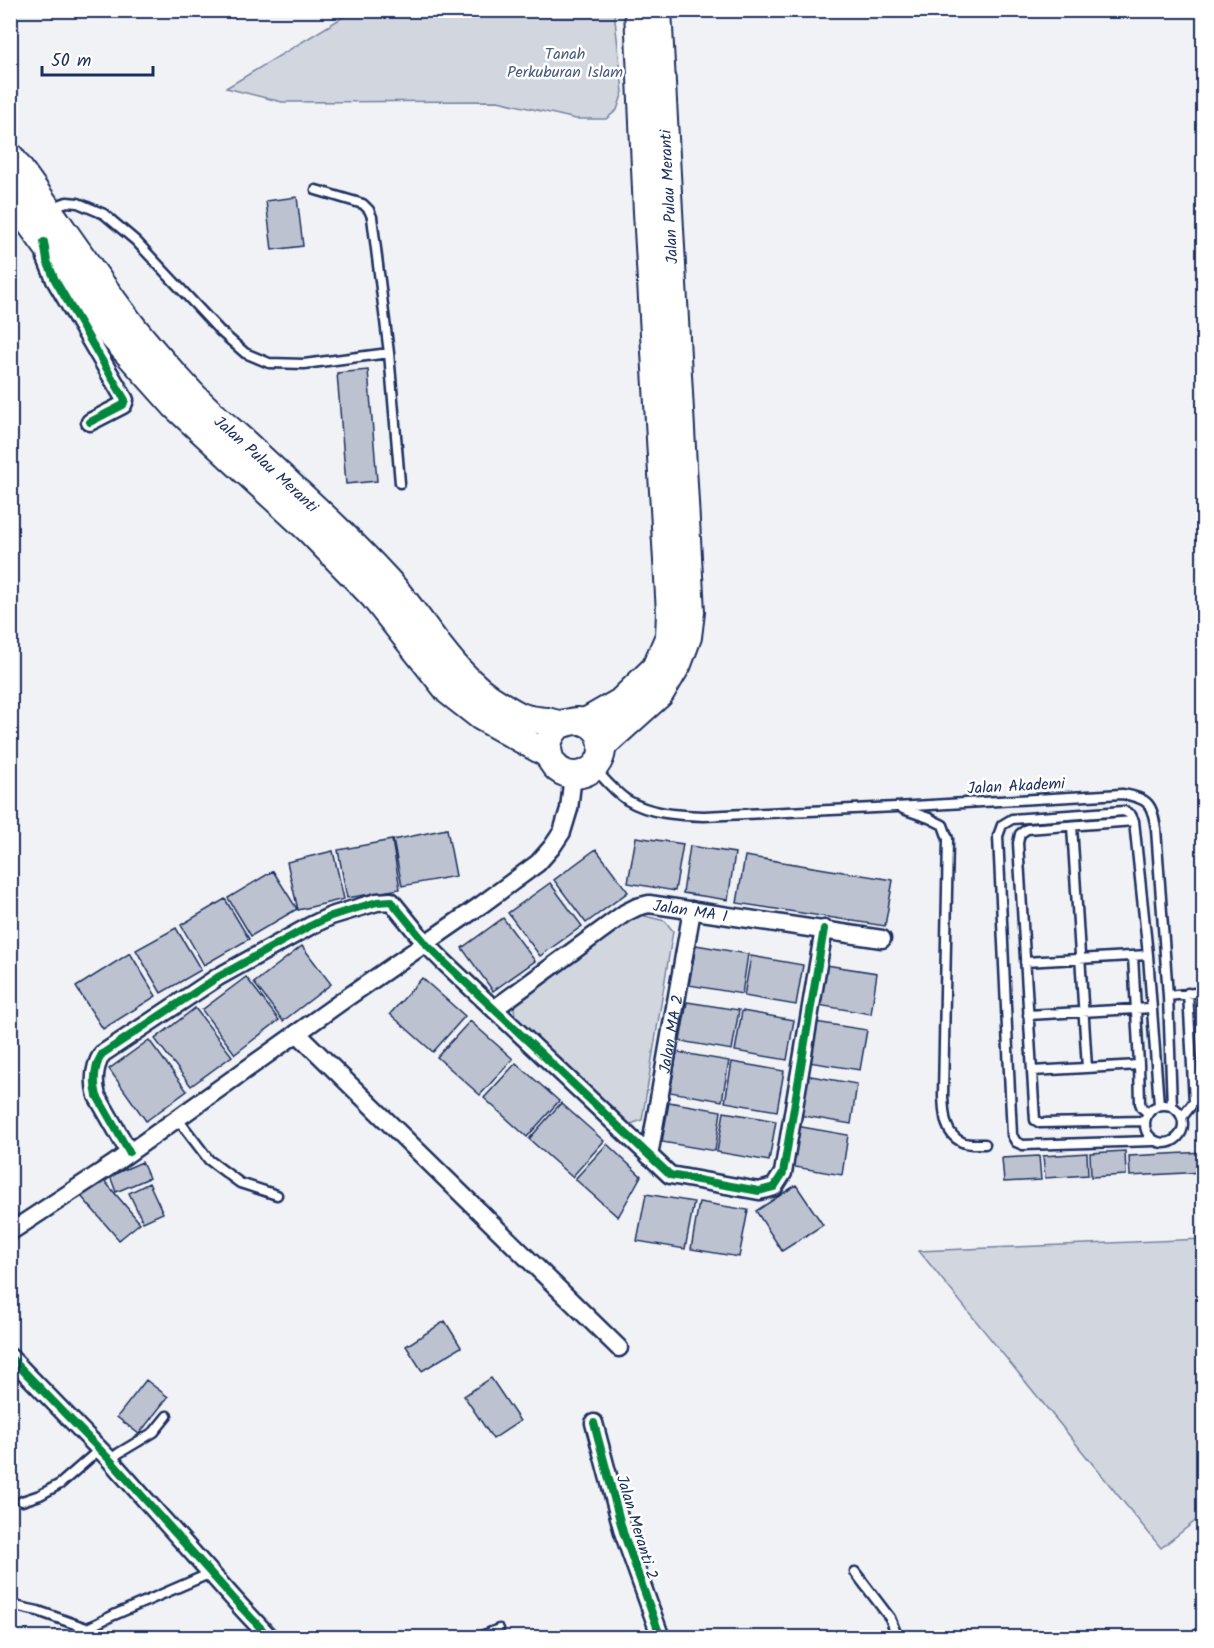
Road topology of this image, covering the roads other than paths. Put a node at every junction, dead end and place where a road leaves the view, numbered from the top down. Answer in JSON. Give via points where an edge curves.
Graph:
{"nodes":[{"id":1,"x":638,"y":10,"type":"edge"},
{"id":2,"x":658,"y":10,"type":"edge"},
{"id":3,"x":10,"y":156,"type":"edge"},
{"id":4,"x":316,"y":190,"type":"dead end"},
{"id":5,"x":15,"y":207,"type":"edge"},
{"id":6,"x":50,"y":208,"type":"junction"},
{"id":7,"x":44,"y":242,"type":"junction"},
{"id":8,"x":389,"y":353,"type":"junction"},
{"id":9,"x":90,"y":422,"type":"dead end"},
{"id":10,"x":400,"y":483,"type":"dead end"},
{"id":11,"x":573,"y":723,"type":"junction"},
{"id":12,"x":549,"y":754,"type":"junction"},
{"id":13,"x":590,"y":762,"type":"junction"},
{"id":14,"x":896,"y":807,"type":"junction"},
{"id":15,"x":1134,"y":821,"type":"junction"},
{"id":16,"x":1072,"y":826,"type":"junction"},
{"id":17,"x":692,"y":910,"type":"junction"},
{"id":18,"x":824,"y":929,"type":"junction"},
{"id":19,"x":882,"y":939,"type":"dead end"},
{"id":20,"x":426,"y":944,"type":"junction"},
{"id":21,"x":1148,"y":955,"type":"junction"},
{"id":22,"x":1133,"y":956,"type":"junction"},
{"id":23,"x":1080,"y":959,"type":"junction"},
{"id":24,"x":1025,"y":962,"type":"junction"},
{"id":25,"x":1203,"y":992,"type":"edge"},
{"id":26,"x":1188,"y":993,"type":"junction"},
{"id":27,"x":1168,"y":996,"type":"junction"},
{"id":28,"x":1152,"y":1008,"type":"junction"},
{"id":29,"x":494,"y":1009,"type":"junction"},
{"id":30,"x":1136,"y":1009,"type":"junction"},
{"id":31,"x":1083,"y":1012,"type":"junction"},
{"id":32,"x":1028,"y":1015,"type":"junction"},
{"id":33,"x":297,"y":1033,"type":"junction"},
{"id":34,"x":1139,"y":1065,"type":"junction"},
{"id":35,"x":1087,"y":1068,"type":"junction"},
{"id":36,"x":1032,"y":1071,"type":"junction"},
{"id":37,"x":1199,"y":1102,"type":"edge"},
{"id":38,"x":1159,"y":1105,"type":"junction"},
{"id":39,"x":1172,"y":1106,"type":"junction"},
{"id":40,"x":1182,"y":1116,"type":"junction"},
{"id":41,"x":1146,"y":1117,"type":"junction"},
{"id":42,"x":177,"y":1118,"type":"junction"},
{"id":43,"x":1153,"y":1141,"type":"junction"},
{"id":44,"x":985,"y":1144,"type":"dead end"},
{"id":45,"x":129,"y":1152,"type":"junction"},
{"id":46,"x":649,"y":1156,"type":"junction"},
{"id":47,"x":277,"y":1195,"type":"dead end"},
{"id":48,"x":10,"y":1232,"type":"edge"},
{"id":49,"x":619,"y":1348,"type":"dead end"},
{"id":50,"x":10,"y":1357,"type":"edge"},
{"id":51,"x":167,"y":1416,"type":"dead end"},
{"id":52,"x":594,"y":1422,"type":"dead end"},
{"id":53,"x":104,"y":1455,"type":"junction"},
{"id":54,"x":22,"y":1501,"type":"dead end"},
{"id":55,"x":855,"y":1572,"type":"dead end"},
{"id":56,"x":211,"y":1573,"type":"junction"},
{"id":57,"x":10,"y":1605,"type":"edge"},
{"id":58,"x":86,"y":1628,"type":"junction"},
{"id":59,"x":500,"y":1629,"type":"dead end"},
{"id":60,"x":67,"y":1638,"type":"edge"},
{"id":61,"x":270,"y":1638,"type":"edge"},
{"id":62,"x":476,"y":1638,"type":"edge"},
{"id":63,"x":661,"y":1638,"type":"edge"},
{"id":64,"x":898,"y":1638,"type":"edge"}],
"edges":[{"from":1,"to":11,"type":"main road","name":"Jalan Pulau Meranti","via":[[669,636],[655,668],[620,702]]},
{"from":2,"to":13,"type":"main road","name":"Jalan Pulau Meranti","via":[[691,612],[688,637],[678,664],[660,694]]},
{"from":3,"to":6,"type":"main road","name":"Jalan Pulau Meranti"},
{"from":4,"to":8,"type":"lane","via":[[363,204],[369,210]]},
{"from":5,"to":7,"type":"main road","name":"Jalan Pulau Meranti"},
{"from":6,"to":8,"type":"lane","via":[[78,203],[104,214],[136,241],[245,353],[269,363],[304,364]]},
{"from":6,"to":11,"type":"main road","name":"Jalan Pulau Meranti","via":[[128,321],[193,395],[387,580],[464,676],[496,702],[523,717]]},
{"from":7,"to":9,"type":"street","via":[[55,280],[125,400],[123,405]]},
{"from":7,"to":12,"type":"main road","name":"Jalan Pulau Meranti","via":[[108,331],[176,407],[310,531],[373,596],[449,692],[481,717]]},
{"from":8,"to":10,"type":"lane"},
{"from":11,"to":12,"type":"main road","via":[[551,734]]},
{"from":11,"to":13,"type":"main road","via":[[597,731]]},
{"from":12,"to":13,"type":"main road","via":[[565,773]]},
{"from":13,"to":14,"type":"lane","name":"Jalan Akademi","via":[[627,800],[675,814]]},
{"from":13,"to":20,"type":"street","via":[[562,832],[538,863]]},
{"from":14,"to":27,"type":"lane","name":"Jalan Akademi","via":[[1140,796],[1153,810],[1156,829]]},
{"from":14,"to":44,"type":"lane","via":[[943,825],[948,839],[944,1119],[951,1134],[963,1143]]},
{"from":15,"to":16,"type":"lane"},
{"from":15,"to":21,"type":"lane"},
{"from":15,"to":43,"type":"lane","via":[[1124,812],[1012,819],[1002,825],[998,836],[1012,1135],[1023,1145]]},
{"from":16,"to":23,"type":"lane"},
{"from":16,"to":24,"type":"lane","via":[[1027,829],[1020,834]]},
{"from":17,"to":18,"type":"street","name":"Jalan MA 1"},
{"from":17,"to":29,"type":"street","name":"Jalan MA 1","via":[[649,904],[637,907]]},
{"from":17,"to":46,"type":"street","name":"Jalan MA 2"},
{"from":18,"to":19,"type":"street","name":"Jalan MA 1"},
{"from":18,"to":46,"type":"street","via":[[783,1173],[774,1187],[759,1191],[670,1175]]},
{"from":20,"to":29,"type":"street"},
{"from":20,"to":33,"type":"street"},
{"from":20,"to":45,"type":"street","via":[[391,901],[331,916],[218,977],[102,1054],[96,1064],[94,1086]]},
{"from":21,"to":22,"type":"lane"},
{"from":21,"to":28,"type":"lane"},
{"from":22,"to":23,"type":"lane"},
{"from":22,"to":30,"type":"lane"},
{"from":23,"to":24,"type":"lane"},
{"from":23,"to":31,"type":"lane"},
{"from":24,"to":32,"type":"lane"},
{"from":25,"to":26,"type":"lane"},
{"from":26,"to":27,"type":"lane"},
{"from":26,"to":37,"type":"lane"},
{"from":27,"to":39,"type":"lane","name":"Jalan Akademi"},
{"from":28,"to":30,"type":"lane"},
{"from":28,"to":38,"type":"lane"},
{"from":29,"to":46,"type":"street"},
{"from":30,"to":31,"type":"lane"},
{"from":30,"to":34,"type":"lane"},
{"from":31,"to":32,"type":"lane"},
{"from":31,"to":35,"type":"lane"},
{"from":32,"to":36,"type":"lane"},
{"from":33,"to":42,"type":"street"},
{"from":33,"to":49,"type":"street"},
{"from":34,"to":35,"type":"lane"},
{"from":34,"to":41,"type":"lane","via":[[1140,1103]]},
{"from":35,"to":36,"type":"lane"},
{"from":36,"to":41,"type":"lane","via":[[1035,1120],[1040,1123]]},
{"from":37,"to":40,"type":"lane"},
{"from":38,"to":39,"type":"lane"},
{"from":38,"to":41,"type":"lane"},
{"from":39,"to":40,"type":"lane"},
{"from":40,"to":43,"type":"lane","via":[[1181,1135],[1173,1142]]},
{"from":41,"to":43,"type":"lane","via":[[1146,1132]]},
{"from":42,"to":45,"type":"street"},
{"from":42,"to":47,"type":"lane","via":[[209,1160],[240,1183]]},
{"from":45,"to":48,"type":"street"},
{"from":50,"to":53,"type":"street"},
{"from":51,"to":53,"type":"lane","via":[[154,1431],[119,1453]]},
{"from":52,"to":63,"type":"street","name":"Jalan Meranti 2","via":[[623,1532]]},
{"from":53,"to":54,"type":"lane","via":[[60,1484]]},
{"from":53,"to":56,"type":"street"},
{"from":55,"to":64,"type":"lane","via":[[890,1618]]},
{"from":56,"to":58,"type":"lane"},
{"from":56,"to":61,"type":"street"},
{"from":57,"to":58,"type":"lane"},
{"from":58,"to":60,"type":"lane"},
{"from":59,"to":62,"type":"lane"}]}
